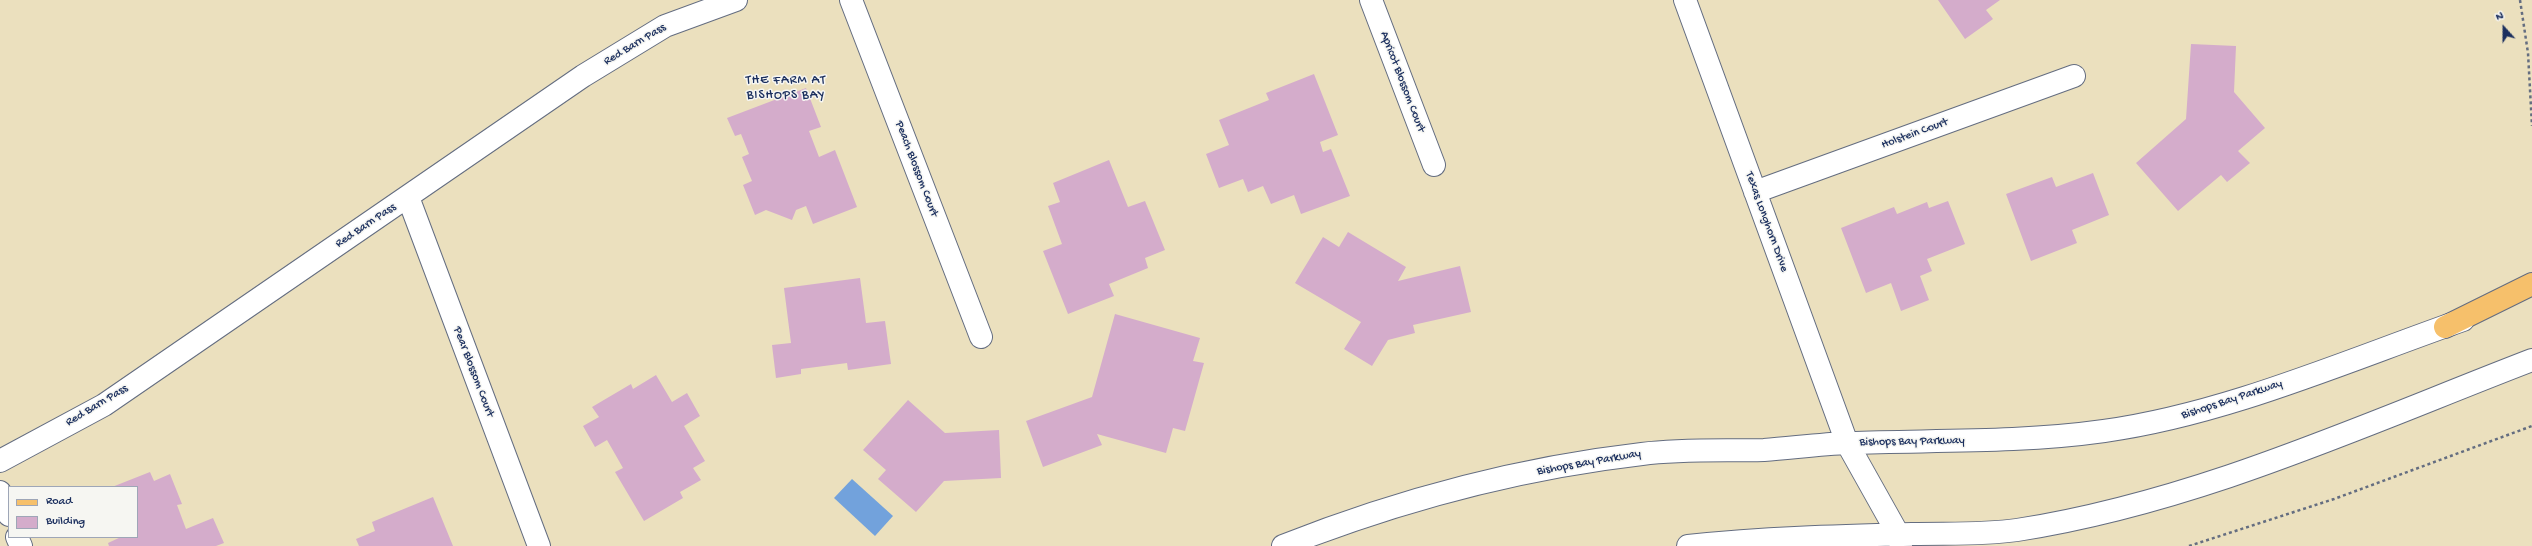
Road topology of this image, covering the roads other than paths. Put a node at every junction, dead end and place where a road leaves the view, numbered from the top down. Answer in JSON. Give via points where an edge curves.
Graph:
{"nodes":[{"id":1,"x":736,"y":0,"type":"edge"},
{"id":2,"x":851,"y":0,"type":"edge"},
{"id":3,"x":1371,"y":0,"type":"edge"},
{"id":4,"x":1685,"y":0,"type":"edge"},
{"id":5,"x":2074,"y":76,"type":"dead end"},
{"id":6,"x":1434,"y":165,"type":"dead end"},
{"id":7,"x":1755,"y":192,"type":"junction"},
{"id":8,"x":408,"y":197,"type":"junction"},
{"id":9,"x":2532,"y":284,"type":"edge"},
{"id":10,"x":2532,"y":296,"type":"edge"},
{"id":11,"x":2446,"y":327,"type":"junction"},
{"id":12,"x":981,"y":337,"type":"dead end"},
{"id":13,"x":2532,"y":360,"type":"edge"},
{"id":14,"x":1846,"y":443,"type":"junction"},
{"id":15,"x":0,"y":461,"type":"edge"},
{"id":16,"x":0,"y":492,"type":"edge"},
{"id":17,"x":8,"y":512,"type":"edge"},
{"id":18,"x":1900,"y":540,"type":"edge"},
{"id":19,"x":539,"y":546,"type":"edge"},
{"id":20,"x":1283,"y":546,"type":"edge"},
{"id":21,"x":1688,"y":546,"type":"edge"}],
"edges":[{"from":1,"to":8,"type":"street","name":"Red Barn Pass","via":[[665,26],[583,76]]},
{"from":2,"to":12,"type":"street","name":"Peach Blossom Court"},
{"from":3,"to":6,"type":"street","name":"Apricot Blossom Court"},
{"from":4,"to":7,"type":"street","name":"Texas Longhorn Drive"},
{"from":5,"to":7,"type":"street","name":"Holstein Court"},
{"from":7,"to":14,"type":"street","name":"Texas Longhorn Drive"},
{"from":8,"to":15,"type":"street","name":"Red Barn Pass","via":[[104,405]]},
{"from":8,"to":19,"type":"street","name":"Pear Blossom Court"},
{"from":9,"to":11,"type":"main road"},
{"from":10,"to":11,"type":"street","name":"Bishops Bay Parkway"},
{"from":11,"to":14,"type":"street","name":"Bishops Bay Parkway","via":[[2214,408],[2168,420],[2047,437]]},
{"from":13,"to":18,"type":"street","via":[[2241,473],[2160,499],[2100,516],[2014,531]]},
{"from":14,"to":18,"type":"street","name":"Texas Longhorn Drive"},
{"from":14,"to":20,"type":"street","name":"Bishops Bay Parkway","via":[[1766,450],[1644,453],[1572,465],[1433,497]]},
{"from":16,"to":17,"type":"street"},
{"from":18,"to":21,"type":"street","via":[[1777,538]]}]}
